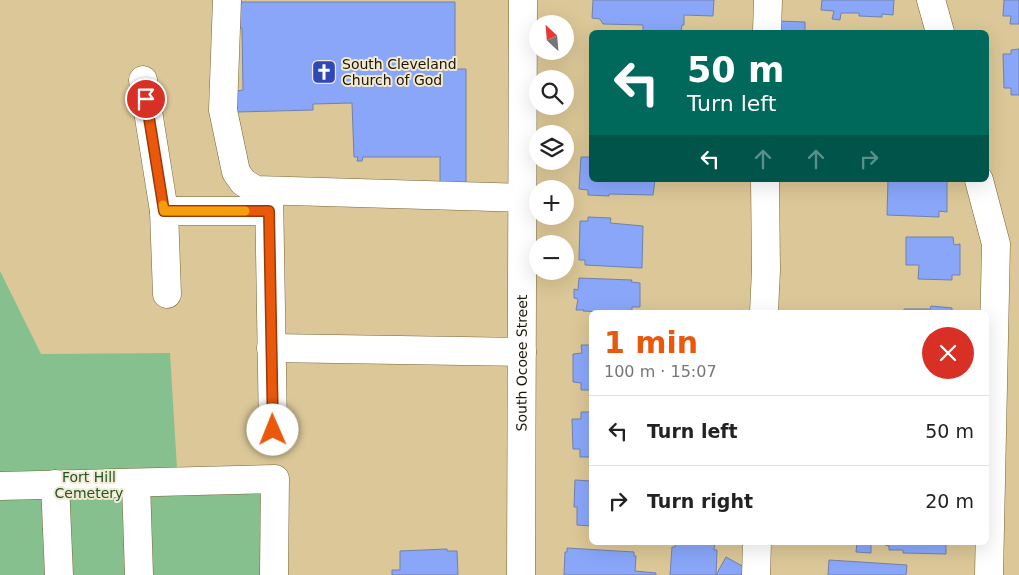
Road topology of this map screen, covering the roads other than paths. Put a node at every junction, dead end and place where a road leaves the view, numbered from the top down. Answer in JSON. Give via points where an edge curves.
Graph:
{"nodes":[{"id":1,"x":227,"y":0,"type":"edge"},
{"id":2,"x":523,"y":0,"type":"edge"},
{"id":3,"x":768,"y":0,"type":"edge"},
{"id":4,"x":931,"y":0,"type":"edge"},
{"id":5,"x":767,"y":30,"type":"edge"},
{"id":6,"x":939,"y":30,"type":"edge"},
{"id":7,"x":143,"y":80,"type":"dead end"},
{"id":8,"x":765,"y":182,"type":"edge"},
{"id":9,"x":980,"y":182,"type":"edge"},
{"id":10,"x":522,"y":198,"type":"junction"},
{"id":11,"x":269,"y":201,"type":"junction"},
{"id":12,"x":164,"y":211,"type":"junction"},
{"id":13,"x":167,"y":294,"type":"dead end"},
{"id":14,"x":764,"y":310,"type":"edge"},
{"id":15,"x":271,"y":348,"type":"junction"},
{"id":16,"x":522,"y":352,"type":"junction"},
{"id":17,"x":273,"y":430,"type":"dead end"},
{"id":18,"x":136,"y":483,"type":"junction"},
{"id":19,"x":55,"y":484,"type":"junction"},
{"id":20,"x":0,"y":486,"type":"edge"},
{"id":21,"x":757,"y":545,"type":"edge"},
{"id":22,"x":59,"y":575,"type":"edge"},
{"id":23,"x":139,"y":575,"type":"edge"},
{"id":24,"x":274,"y":575,"type":"edge"},
{"id":25,"x":521,"y":575,"type":"edge"},
{"id":26,"x":756,"y":575,"type":"edge"},
{"id":27,"x":989,"y":575,"type":"edge"}],
"edges":[{"from":1,"to":11,"type":"street","via":[[223,110],[234,163],[243,182]]},
{"from":2,"to":10,"type":"street","name":"South Ocoee Street"},
{"from":3,"to":5,"type":"street"},
{"from":4,"to":6,"type":"street"},
{"from":7,"to":12,"type":"street"},
{"from":8,"to":14,"type":"street"},
{"from":9,"to":27,"type":"street","via":[[996,244]]},
{"from":10,"to":11,"type":"street","via":[[464,196]]},
{"from":10,"to":16,"type":"street","name":"South Ocoee Street"},
{"from":11,"to":12,"type":"street"},
{"from":11,"to":15,"type":"street"},
{"from":12,"to":13,"type":"street"},
{"from":15,"to":16,"type":"street"},
{"from":15,"to":17,"type":"street"},
{"from":16,"to":25,"type":"street","name":"South Ocoee Street"},
{"from":18,"to":19,"type":"street"},
{"from":18,"to":23,"type":"street"},
{"from":18,"to":24,"type":"street","via":[[275,480]]},
{"from":19,"to":20,"type":"street"},
{"from":19,"to":22,"type":"street"},
{"from":21,"to":26,"type":"street"}]}
